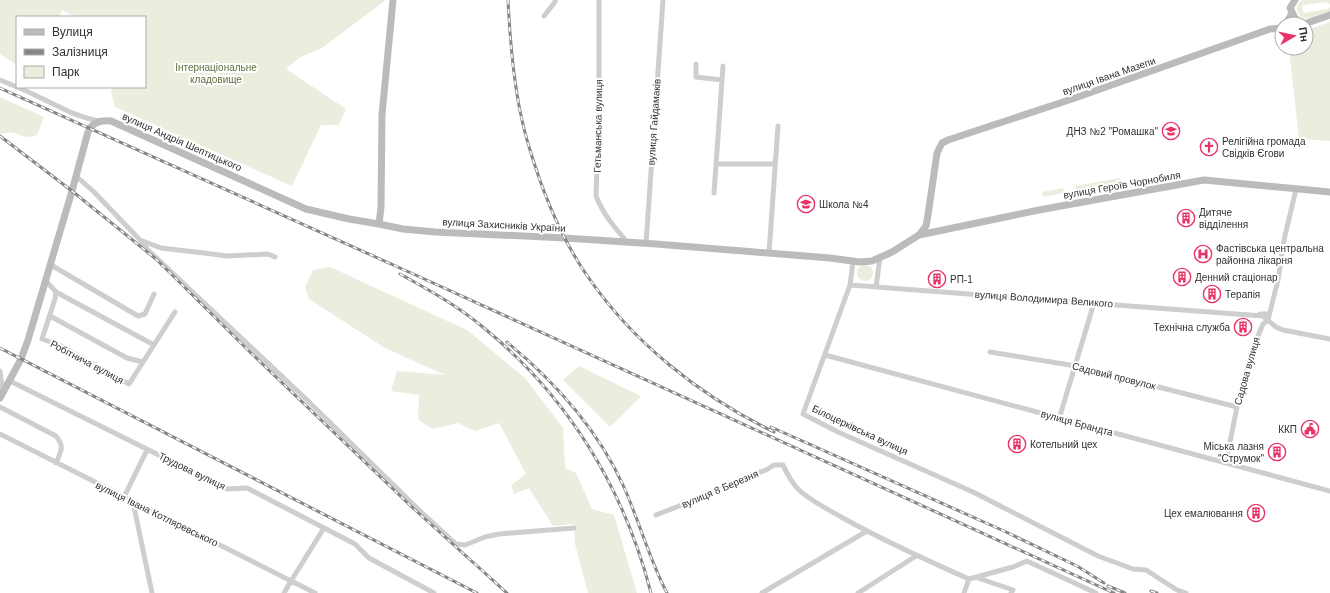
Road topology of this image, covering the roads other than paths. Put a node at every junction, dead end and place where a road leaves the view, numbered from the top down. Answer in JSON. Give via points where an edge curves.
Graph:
{"nodes":[{"id":1,"x":393,"y":0,"type":"edge"},
{"id":2,"x":555,"y":0,"type":"edge"},
{"id":3,"x":599,"y":0,"type":"edge"},
{"id":4,"x":663,"y":0,"type":"edge"},
{"id":5,"x":1289,"y":0,"type":"edge"},
{"id":6,"x":1295,"y":0,"type":"edge"},
{"id":7,"x":1291,"y":11,"type":"junction"},
{"id":8,"x":1330,"y":15,"type":"edge"},
{"id":9,"x":544,"y":16,"type":"dead end"},
{"id":10,"x":1289,"y":16,"type":"edge"},
{"id":11,"x":1296,"y":16,"type":"edge"},
{"id":12,"x":1314,"y":20,"type":"edge"},
{"id":13,"x":1274,"y":29,"type":"edge"},
{"id":14,"x":696,"y":64,"type":"dead end"},
{"id":15,"x":723,"y":66,"type":"dead end"},
{"id":16,"x":0,"y":80,"type":"edge"},
{"id":17,"x":722,"y":80,"type":"junction"},
{"id":18,"x":16,"y":87,"type":"edge"},
{"id":19,"x":19,"y":88,"type":"edge"},
{"id":20,"x":101,"y":121,"type":"junction"},
{"id":21,"x":778,"y":126,"type":"dead end"},
{"id":22,"x":716,"y":164,"type":"junction"},
{"id":23,"x":775,"y":164,"type":"junction"},
{"id":24,"x":76,"y":176,"type":"junction"},
{"id":25,"x":1296,"y":189,"type":"junction"},
{"id":26,"x":1330,"y":192,"type":"edge"},
{"id":27,"x":714,"y":193,"type":"dead end"},
{"id":28,"x":379,"y":224,"type":"junction"},
{"id":29,"x":919,"y":235,"type":"junction"},
{"id":30,"x":140,"y":240,"type":"junction"},
{"id":31,"x":628,"y":243,"type":"junction"},
{"id":32,"x":646,"y":244,"type":"junction"},
{"id":33,"x":769,"y":253,"type":"junction"},
{"id":34,"x":275,"y":257,"type":"dead end"},
{"id":35,"x":880,"y":258,"type":"junction"},
{"id":36,"x":853,"y":262,"type":"junction"},
{"id":37,"x":51,"y":264,"type":"junction"},
{"id":38,"x":46,"y":281,"type":"junction"},
{"id":39,"x":850,"y":285,"type":"junction"},
{"id":40,"x":876,"y":287,"type":"junction"},
{"id":41,"x":56,"y":292,"type":"junction"},
{"id":42,"x":154,"y":294,"type":"dead end"},
{"id":43,"x":1094,"y":303,"type":"junction"},
{"id":44,"x":176,"y":312,"type":"dead end"},
{"id":45,"x":1238,"y":314,"type":"junction"},
{"id":46,"x":1269,"y":314,"type":"junction"},
{"id":47,"x":50,"y":316,"type":"junction"},
{"id":48,"x":1268,"y":320,"type":"junction"},
{"id":49,"x":1330,"y":339,"type":"edge"},
{"id":50,"x":154,"y":345,"type":"junction"},
{"id":51,"x":990,"y":352,"type":"dead end"},
{"id":52,"x":825,"y":355,"type":"junction"},
{"id":53,"x":143,"y":362,"type":"junction"},
{"id":54,"x":1076,"y":366,"type":"junction"},
{"id":55,"x":0,"y":371,"type":"edge"},
{"id":56,"x":10,"y":382,"type":"junction"},
{"id":57,"x":2,"y":396,"type":"edge"},
{"id":58,"x":0,"y":407,"type":"edge"},
{"id":59,"x":1237,"y":407,"type":"junction"},
{"id":60,"x":1059,"y":418,"type":"junction"},
{"id":61,"x":0,"y":434,"type":"edge"},
{"id":62,"x":147,"y":450,"type":"junction"},
{"id":63,"x":1226,"y":462,"type":"junction"},
{"id":64,"x":56,"y":463,"type":"junction"},
{"id":65,"x":1330,"y":491,"type":"edge"},
{"id":66,"x":124,"y":497,"type":"junction"},
{"id":67,"x":133,"y":502,"type":"junction"},
{"id":68,"x":656,"y":515,"type":"dead end"},
{"id":69,"x":324,"y":528,"type":"junction"},
{"id":70,"x":574,"y":528,"type":"dead end"},
{"id":71,"x":867,"y":531,"type":"junction"},
{"id":72,"x":916,"y":556,"type":"junction"},
{"id":73,"x":977,"y":577,"type":"junction"},
{"id":74,"x":969,"y":579,"type":"junction"},
{"id":75,"x":291,"y":581,"type":"junction"},
{"id":76,"x":152,"y":593,"type":"edge"},
{"id":77,"x":284,"y":593,"type":"edge"},
{"id":78,"x":315,"y":593,"type":"edge"},
{"id":79,"x":434,"y":593,"type":"edge"},
{"id":80,"x":762,"y":593,"type":"edge"},
{"id":81,"x":858,"y":593,"type":"edge"},
{"id":82,"x":964,"y":593,"type":"edge"},
{"id":83,"x":1012,"y":593,"type":"edge"},
{"id":84,"x":1096,"y":593,"type":"edge"},
{"id":85,"x":1186,"y":593,"type":"edge"}],
"edges":[{"from":1,"to":28,"type":"main road","via":[[382,115]]},
{"from":2,"to":9,"type":"street"},
{"from":3,"to":31,"type":"street","name":"Гетьманська вулиця","via":[[596,196],[607,217]]},
{"from":4,"to":32,"type":"street","name":"вулиця Гайдамаків"},
{"from":5,"to":7,"type":"main road"},
{"from":6,"to":7,"type":"main road"},
{"from":7,"to":10,"type":"main road"},
{"from":7,"to":11,"type":"main road"},
{"from":8,"to":12,"type":"main road"},
{"from":13,"to":29,"type":"main road","name":"вулиця Івана Мазепи","via":[[942,143],[936,157],[927,223]]},
{"from":14,"to":17,"type":"street","via":[[696,77]]},
{"from":15,"to":17,"type":"street"},
{"from":16,"to":18,"type":"street"},
{"from":17,"to":22,"type":"street"},
{"from":19,"to":20,"type":"street","via":[[70,113]]},
{"from":20,"to":24,"type":"main road","via":[[93,124],[88,132]]},
{"from":20,"to":28,"type":"main road","name":"вулиця Андрія Шептицького","via":[[111,121],[306,209],[349,220]]},
{"from":21,"to":23,"type":"street"},
{"from":22,"to":23,"type":"street"},
{"from":22,"to":27,"type":"street"},
{"from":23,"to":33,"type":"street"},
{"from":24,"to":30,"type":"street"},
{"from":24,"to":37,"type":"main road"},
{"from":25,"to":26,"type":"main road","name":"вулиця Героїв Чорнобиля"},
{"from":25,"to":29,"type":"main road","name":"вулиця Героїв Чорнобиля","via":[[1204,180]]},
{"from":25,"to":46,"type":"street","name":"Садова вулиця"},
{"from":28,"to":31,"type":"main road","name":"вулиця Захисників України","via":[[435,232]]},
{"from":29,"to":35,"type":"main road"},
{"from":30,"to":34,"type":"street","via":[[161,248],[227,256],[268,254]]},
{"from":30,"to":70,"type":"street","via":[[456,544],[465,545],[485,536],[499,534]]},
{"from":31,"to":32,"type":"main road","name":"вулиця Захисників України"},
{"from":32,"to":33,"type":"main road","name":"вулиця Захисників України"},
{"from":33,"to":36,"type":"main road","name":"вулиця Захисників України"},
{"from":35,"to":36,"type":"main road"},
{"from":35,"to":40,"type":"street"},
{"from":36,"to":39,"type":"street","name":"Білоцерківська вулиця"},
{"from":37,"to":38,"type":"main road"},
{"from":37,"to":42,"type":"street","via":[[138,316],[145,314]]},
{"from":38,"to":41,"type":"street"},
{"from":38,"to":56,"type":"main road","via":[[21,359]]},
{"from":39,"to":40,"type":"street","name":"вулиця Володимира Великого"},
{"from":39,"to":52,"type":"street","name":"Білоцерківська вулиця"},
{"from":40,"to":43,"type":"street","name":"вулиця Володимира Великого"},
{"from":41,"to":47,"type":"street","name":"Робітнича вулиця"},
{"from":41,"to":50,"type":"street"},
{"from":43,"to":45,"type":"street","name":"вулиця Володимира Великого"},
{"from":43,"to":54,"type":"street"},
{"from":44,"to":50,"type":"street","name":"Робітнича вулиця"},
{"from":45,"to":46,"type":"street","name":"вулиця Володимира Великого"},
{"from":45,"to":48,"type":"street","name":"вулиця Володимира Великого","via":[[1263,316]]},
{"from":46,"to":48,"type":"street","name":"Садова вулиця"},
{"from":47,"to":53,"type":"street","via":[[127,358]]},
{"from":47,"to":53,"type":"street","name":"Робітнича вулиця","via":[[42,339],[129,384]]},
{"from":48,"to":49,"type":"street","name":"вулиця Володимира Великого","via":[[1283,330]]},
{"from":48,"to":59,"type":"street","name":"Садова вулиця","via":[[1260,329],[1252,350]]},
{"from":50,"to":53,"type":"street","name":"Робітнича вулиця"},
{"from":51,"to":54,"type":"street","name":"Садовий провулок"},
{"from":52,"to":60,"type":"street","name":"вулиця Брандта"},
{"from":52,"to":85,"type":"street","name":"Білоцерківська вулиця","via":[[803,414],[973,492],[1098,556],[1133,569],[1146,570],[1176,590]]},
{"from":54,"to":59,"type":"street","name":"Садовий провулок"},
{"from":54,"to":60,"type":"street"},
{"from":55,"to":57,"type":"street"},
{"from":56,"to":57,"type":"main road"},
{"from":56,"to":62,"type":"street","name":"Трудова вулиця"},
{"from":58,"to":64,"type":"street","via":[[56,436],[62,449]]},
{"from":59,"to":63,"type":"street","name":"Садова вулиця"},
{"from":60,"to":63,"type":"street","name":"вулиця Брандта"},
{"from":61,"to":64,"type":"street","name":"вулиця Івана Котляревського"},
{"from":62,"to":66,"type":"street"},
{"from":62,"to":69,"type":"street","name":"Трудова вулиця","via":[[227,489],[247,488]]},
{"from":63,"to":65,"type":"street","name":"вулиця Брандта"},
{"from":64,"to":66,"type":"street","name":"вулиця Івана Котляревського"},
{"from":66,"to":67,"type":"street","name":"вулиця Івана Котляревського"},
{"from":67,"to":75,"type":"street","name":"вулиця Івана Котляревського"},
{"from":67,"to":76,"type":"street"},
{"from":68,"to":71,"type":"street","name":"вулиця 8 Березня","via":[[774,465],[783,465],[799,490]]},
{"from":69,"to":75,"type":"street"},
{"from":69,"to":79,"type":"street","name":"Трудова вулиця","via":[[355,544],[369,558]]},
{"from":71,"to":72,"type":"street"},
{"from":71,"to":80,"type":"street"},
{"from":72,"to":74,"type":"street"},
{"from":72,"to":81,"type":"street"},
{"from":73,"to":74,"type":"street"},
{"from":73,"to":83,"type":"street","via":[[1013,590]]},
{"from":73,"to":84,"type":"street","via":[[1027,561]]},
{"from":74,"to":82,"type":"street"},
{"from":75,"to":77,"type":"street"},
{"from":75,"to":78,"type":"street","name":"вулиця Івана Котляревського"}]}
